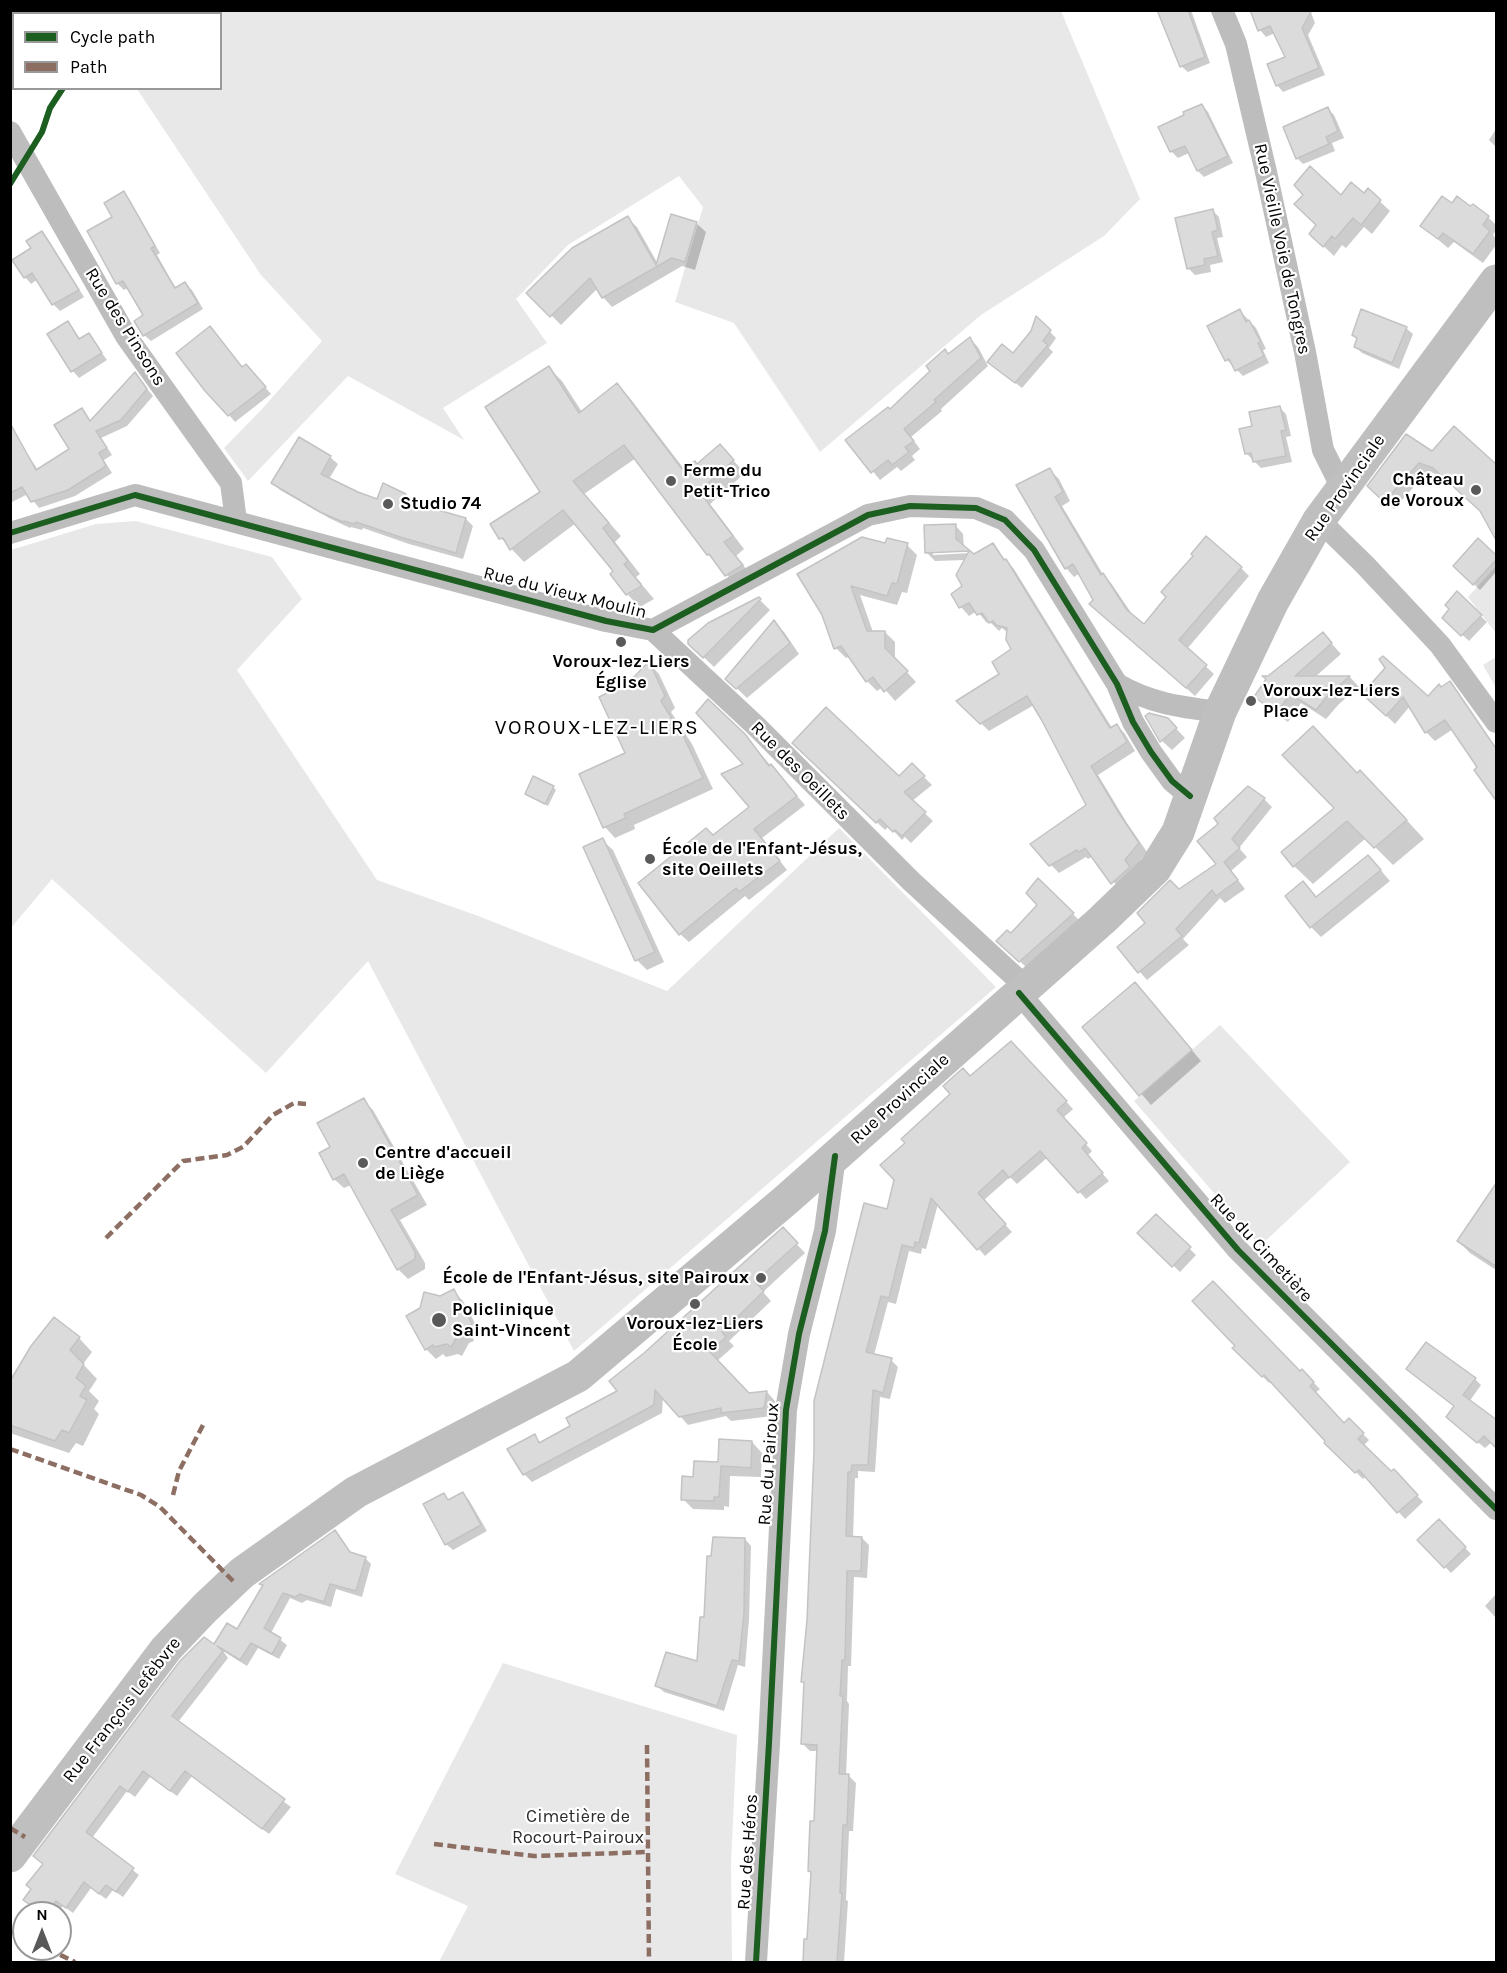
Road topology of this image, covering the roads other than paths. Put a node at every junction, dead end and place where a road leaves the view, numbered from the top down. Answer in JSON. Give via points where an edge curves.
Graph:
{"nodes":[{"id":1,"x":1222,"y":10,"type":"edge"},
{"id":2,"x":10,"y":132,"type":"edge"},
{"id":3,"x":1497,"y":281,"type":"edge"},
{"id":4,"x":1342,"y":488,"type":"junction"},
{"id":5,"x":1319,"y":520,"type":"junction"},
{"id":6,"x":236,"y":521,"type":"junction"},
{"id":7,"x":10,"y":533,"type":"edge"},
{"id":8,"x":653,"y":630,"type":"junction"},
{"id":9,"x":1117,"y":684,"type":"junction"},
{"id":10,"x":1220,"y":712,"type":"junction"},
{"id":11,"x":1497,"y":722,"type":"edge"},
{"id":12,"x":1190,"y":796,"type":"junction"},
{"id":13,"x":1022,"y":990,"type":"junction"},
{"id":14,"x":835,"y":1156,"type":"junction"},
{"id":15,"x":1497,"y":1509,"type":"edge"},
{"id":16,"x":242,"y":1573,"type":"joint"},
{"id":17,"x":769,"y":1743,"type":"joint"},
{"id":18,"x":10,"y":1856,"type":"edge"},
{"id":19,"x":756,"y":1962,"type":"edge"}],
"edges":[{"from":1,"to":4,"type":"street","name":"Rue Vieille Voie de Tongres","via":[[1236,44],[1266,172],[1323,450]]},
{"from":2,"to":6,"type":"street","name":"Rue des Pinsons","via":[[126,336],[231,483]]},
{"from":3,"to":4,"type":"main road","name":"Rue Provinciale"},
{"from":4,"to":5,"type":"main road","name":"Rue Provinciale"},
{"from":5,"to":10,"type":"main road","name":"Rue Provinciale","via":[[1273,601]]},
{"from":5,"to":11,"type":"street","via":[[1440,645]]},
{"from":6,"to":7,"type":"street","name":"Rue du Vieux Moulin","via":[[135,495]]},
{"from":6,"to":8,"type":"street","name":"Rue du Vieux Moulin","via":[[606,621]]},
{"from":8,"to":9,"type":"street","name":"Rue du Vieux Moulin","via":[[868,515],[910,506],[975,508],[1005,520],[1034,550]]},
{"from":8,"to":13,"type":"street","name":"Rue des Oeillets"},
{"from":9,"to":10,"type":"street","via":[[1157,702]]},
{"from":9,"to":12,"type":"street","name":"Rue du Vieux Moulin","via":[[1151,752],[1172,781]]},
{"from":10,"to":12,"type":"main road"},
{"from":12,"to":13,"type":"main road","name":"Rue Provinciale","via":[[1178,832],[1155,869]]},
{"from":13,"to":14,"type":"main road","name":"Rue Provinciale"},
{"from":13,"to":15,"type":"street","name":"Rue du Cimetière","via":[[1238,1250]]},
{"from":14,"to":16,"type":"main road","name":"Rue Provinciale","via":[[578,1376],[356,1492]]},
{"from":14,"to":17,"type":"street","name":"Rue du Pairoux","via":[[825,1231],[799,1334],[786,1410]]},
{"from":16,"to":18,"type":"main road","name":"Rue François Lefèbvre","via":[[166,1649]]},
{"from":17,"to":19,"type":"street","name":"Rue des Héros"}]}
